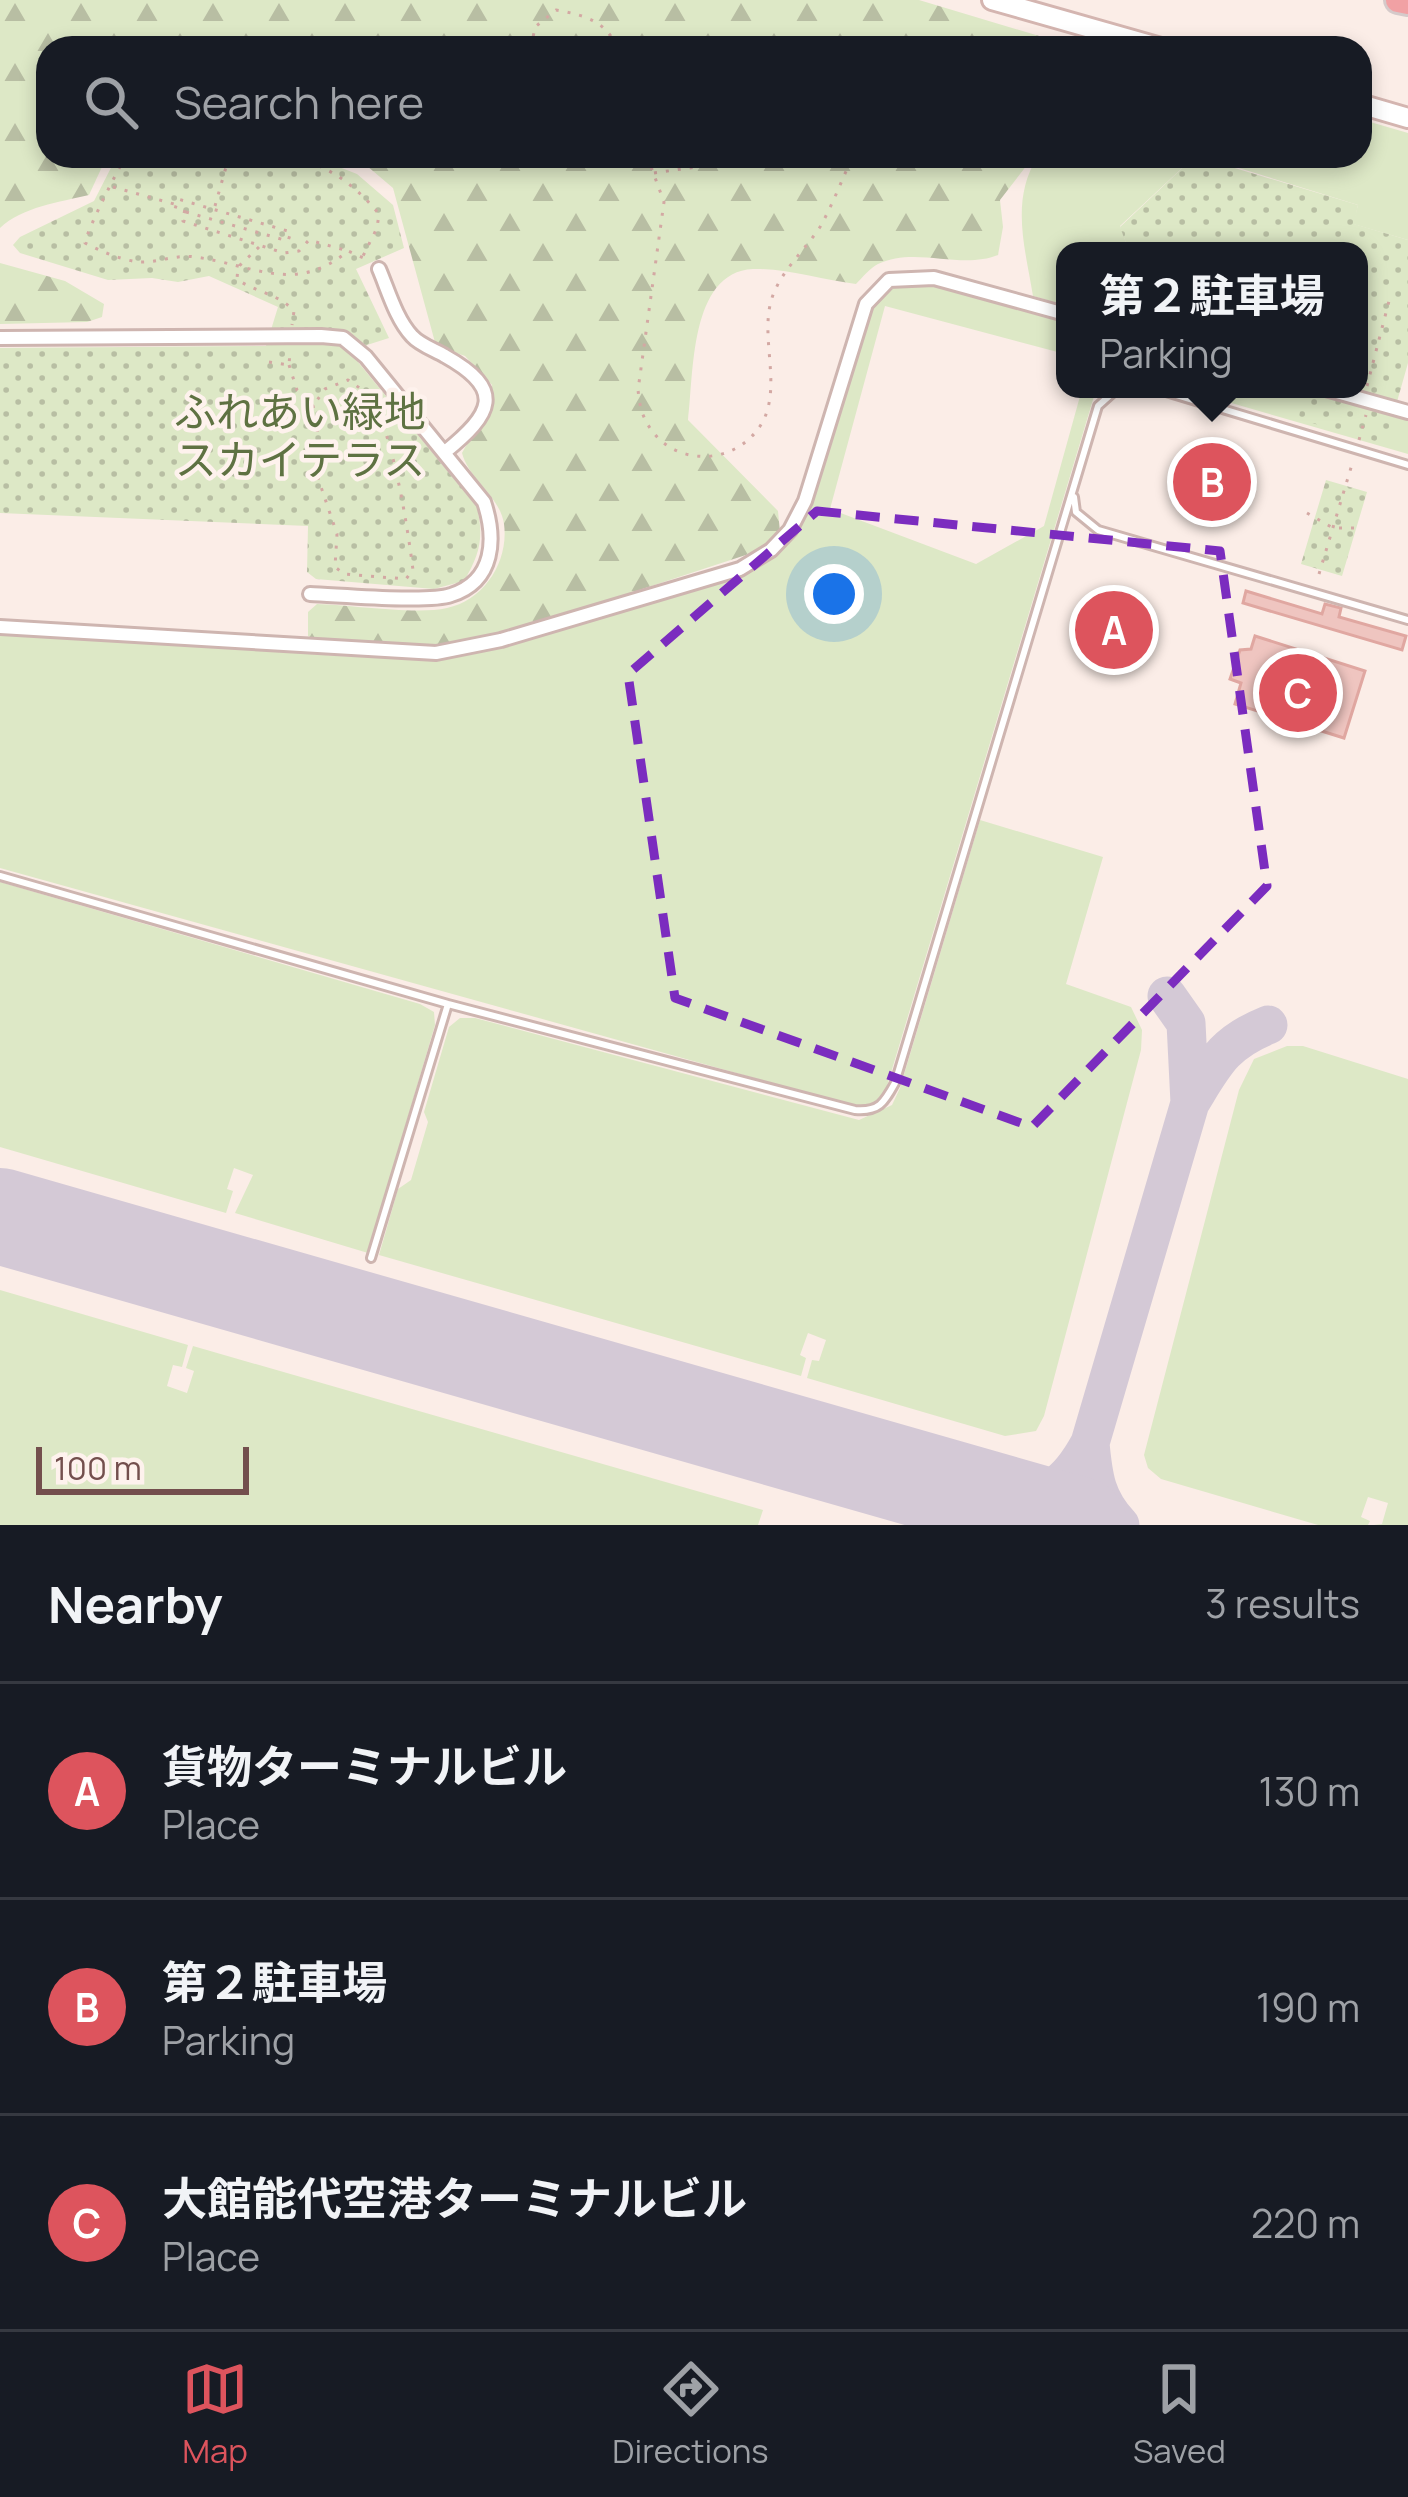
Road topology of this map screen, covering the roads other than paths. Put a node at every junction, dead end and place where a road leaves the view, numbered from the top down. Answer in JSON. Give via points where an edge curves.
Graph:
{"nodes":[{"id":1,"x":992,"y":0,"type":"edge"},
{"id":2,"x":1398,"y":0,"type":"edge"},
{"id":3,"x":1408,"y":2,"type":"edge"},
{"id":4,"x":1119,"y":36,"type":"edge"},
{"id":5,"x":1372,"y":108,"type":"edge"},
{"id":6,"x":1408,"y":118,"type":"edge"},
{"id":7,"x":379,"y":269,"type":"road end"},
{"id":8,"x":1056,"y":312,"type":"edge"},
{"id":9,"x":0,"y":338,"type":"edge"},
{"id":10,"x":1107,"y":398,"type":"edge"},
{"id":11,"x":1185,"y":398,"type":"edge"},
{"id":12,"x":1357,"y":398,"type":"edge"},
{"id":13,"x":1408,"y":412,"type":"edge"},
{"id":14,"x":446,"y":452,"type":"junction"},
{"id":15,"x":1408,"y":465,"type":"edge"},
{"id":16,"x":1074,"y":493,"type":"junction"},
{"id":17,"x":310,"y":594,"type":"dead end"},
{"id":18,"x":1408,"y":620,"type":"edge"},
{"id":19,"x":0,"y":627,"type":"edge"},
{"id":20,"x":0,"y":876,"type":"edge"},
{"id":21,"x":448,"y":1004,"type":"junction"},
{"id":22,"x":371,"y":1258,"type":"dead end"}],
"edges":[{"from":1,"to":4,"type":"main road"},
{"from":2,"to":3,"type":"highway"},
{"from":5,"to":6,"type":"main road"},
{"from":7,"to":14,"type":"street","via":[[413,338],[472,371],[483,388],[479,425]]},
{"from":8,"to":19,"type":"street","via":[[934,278],[889,280],[866,304],[790,530],[740,569],[585,616],[436,653]]},
{"from":9,"to":14,"type":"street","via":[[343,338]]},
{"from":10,"to":16,"type":"lane"},
{"from":11,"to":15,"type":"lane"},
{"from":12,"to":13,"type":"street"},
{"from":14,"to":17,"type":"street","via":[[484,502],[493,528],[491,557],[478,576],[443,597]]},
{"from":16,"to":18,"type":"lane","via":[[1076,512],[1098,530]]},
{"from":16,"to":21,"type":"lane","via":[[884,1104],[855,1111]]},
{"from":20,"to":21,"type":"lane"},
{"from":21,"to":22,"type":"lane"}]}
